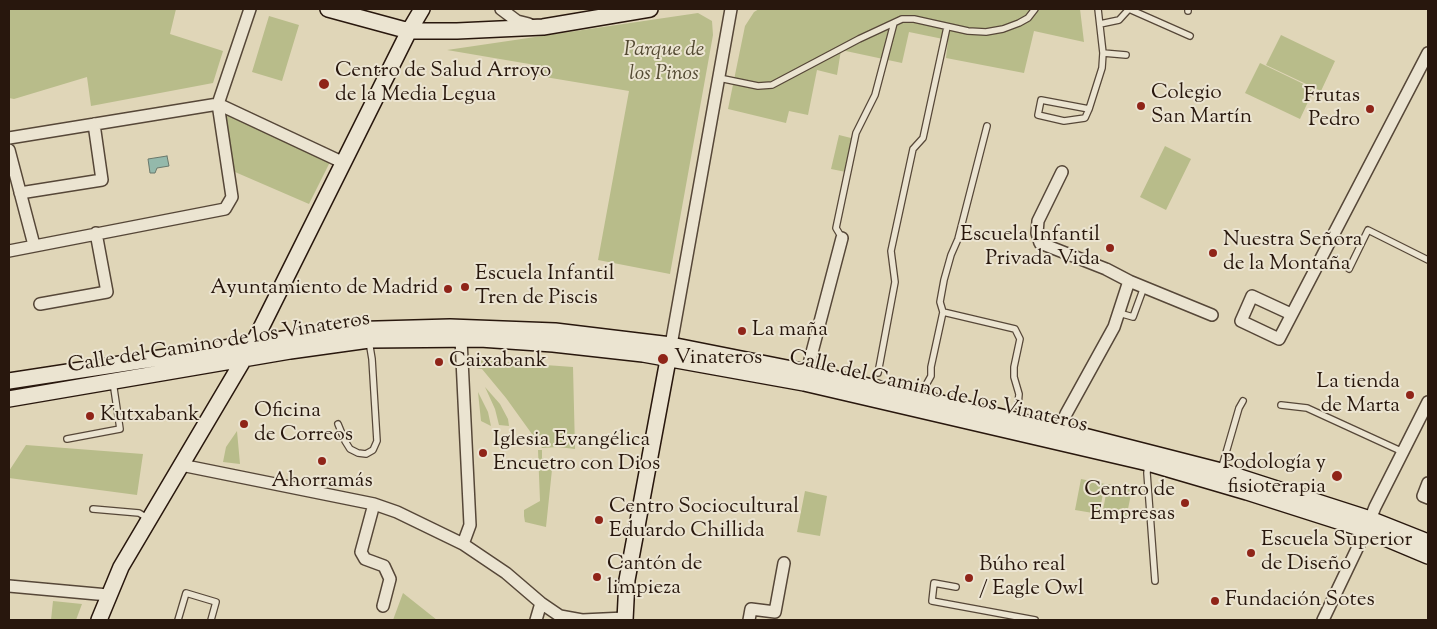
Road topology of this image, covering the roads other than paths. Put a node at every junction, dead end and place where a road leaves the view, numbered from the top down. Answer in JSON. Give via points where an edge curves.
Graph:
{"nodes":[{"id":1,"x":250,"y":9,"type":"edge"},
{"id":2,"x":328,"y":9,"type":"edge"},
{"id":3,"x":422,"y":9,"type":"edge"},
{"id":4,"x":501,"y":9,"type":"edge"},
{"id":5,"x":650,"y":9,"type":"edge"},
{"id":6,"x":731,"y":9,"type":"edge"},
{"id":7,"x":1035,"y":9,"type":"edge"},
{"id":8,"x":1098,"y":9,"type":"edge"},
{"id":9,"x":1129,"y":9,"type":"edge"},
{"id":10,"x":894,"y":22,"type":"junction"},
{"id":11,"x":1100,"y":24,"type":"junction"},
{"id":12,"x":947,"y":26,"type":"junction"},
{"id":13,"x":543,"y":27,"type":"junction"},
{"id":14,"x":409,"y":31,"type":"junction"},
{"id":15,"x":1190,"y":36,"type":"dead end"},
{"id":16,"x":1103,"y":53,"type":"junction"},
{"id":17,"x":1428,"y":53,"type":"edge"},
{"id":18,"x":1126,"y":55,"type":"dead end"},
{"id":19,"x":719,"y":78,"type":"junction"},
{"id":20,"x":218,"y":104,"type":"junction"},
{"id":21,"x":1088,"y":109,"type":"junction"},
{"id":22,"x":94,"y":124,"type":"junction"},
{"id":23,"x":987,"y":126,"type":"dead end"},
{"id":24,"x":9,"y":138,"type":"edge"},
{"id":25,"x":9,"y":150,"type":"edge"},
{"id":26,"x":344,"y":163,"type":"junction"},
{"id":27,"x":1062,"y":172,"type":"dead end"},
{"id":28,"x":20,"y":193,"type":"junction"},
{"id":29,"x":96,"y":233,"type":"junction"},
{"id":30,"x":842,"y":238,"type":"joint"},
{"id":31,"x":34,"y":245,"type":"junction"},
{"id":32,"x":9,"y":251,"type":"edge"},
{"id":33,"x":1428,"y":260,"type":"edge"},
{"id":34,"x":1349,"y":269,"type":"dead end"},
{"id":35,"x":1129,"y":281,"type":"junction"},
{"id":36,"x":1144,"y":288,"type":"junction"},
{"id":37,"x":40,"y":304,"type":"dead end"},
{"id":38,"x":943,"y":312,"type":"junction"},
{"id":39,"x":1118,"y":313,"type":"junction"},
{"id":40,"x":1291,"y":314,"type":"junction"},
{"id":41,"x":1212,"y":315,"type":"dead end"},
{"id":42,"x":461,"y":339,"type":"junction"},
{"id":43,"x":369,"y":340,"type":"junction"},
{"id":44,"x":254,"y":342,"type":"junction"},
{"id":45,"x":670,"y":352,"type":"junction"},
{"id":46,"x":245,"y":358,"type":"junction"},
{"id":47,"x":878,"y":373,"type":"dead end"},
{"id":48,"x":805,"y":378,"type":"junction"},
{"id":49,"x":9,"y":381,"type":"edge"},
{"id":50,"x":113,"y":382,"type":"junction"},
{"id":51,"x":926,"y":385,"type":"dead end"},
{"id":52,"x":9,"y":399,"type":"edge"},
{"id":53,"x":1243,"y":401,"type":"dead end"},
{"id":54,"x":1428,"y":402,"type":"edge"},
{"id":55,"x":1281,"y":405,"type":"dead end"},
{"id":56,"x":1018,"y":406,"type":"dead end"},
{"id":57,"x":338,"y":424,"type":"dead end"},
{"id":58,"x":1056,"y":435,"type":"junction"},
{"id":59,"x":67,"y":439,"type":"dead end"},
{"id":60,"x":1403,"y":452,"type":"junction"},
{"id":61,"x":1149,"y":458,"type":"junction"},
{"id":62,"x":182,"y":465,"type":"junction"},
{"id":63,"x":1219,"y":477,"type":"junction"},
{"id":64,"x":1428,"y":483,"type":"edge"},
{"id":65,"x":1428,"y":498,"type":"edge"},
{"id":66,"x":374,"y":504,"type":"junction"},
{"id":67,"x":93,"y":509,"type":"dead end"},
{"id":68,"x":150,"y":519,"type":"junction"},
{"id":69,"x":1368,"y":525,"type":"junction"},
{"id":70,"x":1428,"y":542,"type":"edge"},
{"id":71,"x":463,"y":544,"type":"junction"},
{"id":72,"x":1428,"y":556,"type":"edge"},
{"id":73,"x":784,"y":563,"type":"dead end"},
{"id":74,"x":1155,"y":581,"type":"dead end"},
{"id":75,"x":9,"y":586,"type":"edge"},
{"id":76,"x":956,"y":587,"type":"dead end"},
{"id":77,"x":108,"y":596,"type":"junction"},
{"id":78,"x":541,"y":603,"type":"junction"},
{"id":79,"x":383,"y":606,"type":"dead end"},
{"id":80,"x":625,"y":619,"type":"edge"},
{"id":81,"x":99,"y":620,"type":"edge"},
{"id":82,"x":178,"y":620,"type":"edge"},
{"id":83,"x":211,"y":620,"type":"edge"},
{"id":84,"x":536,"y":620,"type":"edge"},
{"id":85,"x":749,"y":620,"type":"edge"},
{"id":86,"x":1036,"y":620,"type":"edge"},
{"id":87,"x":1323,"y":620,"type":"edge"}],
"edges":[{"from":1,"to":20,"type":"street"},
{"from":2,"to":14,"type":"main road"},
{"from":3,"to":14,"type":"main road"},
{"from":4,"to":13,"type":"street","via":[[517,21]]},
{"from":5,"to":13,"type":"main road"},
{"from":6,"to":19,"type":"street"},
{"from":7,"to":12,"type":"lane","via":[[1028,18],[1003,29],[977,32]]},
{"from":8,"to":11,"type":"lane"},
{"from":9,"to":11,"type":"lane","via":[[1119,20]]},
{"from":9,"to":15,"type":"lane"},
{"from":10,"to":12,"type":"lane","via":[[914,19]]},
{"from":10,"to":19,"type":"lane","via":[[772,85],[758,86]]},
{"from":10,"to":30,"type":"lane","via":[[875,95],[856,133],[836,228]]},
{"from":11,"to":16,"type":"lane"},
{"from":12,"to":47,"type":"lane","via":[[923,138],[913,149],[891,253],[895,282]]},
{"from":13,"to":14,"type":"main road"},
{"from":14,"to":26,"type":"main road"},
{"from":16,"to":18,"type":"lane"},
{"from":16,"to":21,"type":"lane","via":[[1102,68]]},
{"from":17,"to":40,"type":"street"},
{"from":19,"to":45,"type":"street"},
{"from":20,"to":22,"type":"street"},
{"from":20,"to":26,"type":"street"},
{"from":20,"to":29,"type":"street","via":[[232,197],[225,209]]},
{"from":21,"to":21,"type":"lane","via":[[1085,118],[1064,121],[1038,115],[1041,100]]},
{"from":22,"to":24,"type":"street"},
{"from":22,"to":28,"type":"street","via":[[102,180]]},
{"from":23,"to":38,"type":"lane","via":[[944,280],[940,302]]},
{"from":25,"to":28,"type":"street"},
{"from":26,"to":44,"type":"main road"},
{"from":27,"to":35,"type":"street","via":[[1038,221],[1040,243]]},
{"from":28,"to":31,"type":"street"},
{"from":29,"to":31,"type":"street"},
{"from":29,"to":37,"type":"street","via":[[107,292]]},
{"from":30,"to":48,"type":"street"},
{"from":31,"to":32,"type":"street"},
{"from":33,"to":34,"type":"lane","via":[[1368,230]]},
{"from":35,"to":36,"type":"street"},
{"from":35,"to":39,"type":"street"},
{"from":36,"to":39,"type":"lane","via":[[1133,317]]},
{"from":36,"to":41,"type":"street"},
{"from":38,"to":51,"type":"lane","via":[[931,376]]},
{"from":38,"to":56,"type":"lane","via":[[1015,329],[1020,339],[1014,367]]},
{"from":39,"to":58,"type":"street","via":[[1114,327]]},
{"from":40,"to":40,"type":"street","via":[[1252,296],[1241,321],[1279,339]]},
{"from":42,"to":43,"type":"main road","name":"Calle del Camino de los Vinateros"},
{"from":42,"to":45,"type":"main road","name":"Calle del Camino de los Vinateros"},
{"from":42,"to":71,"type":"street","via":[[470,525]]},
{"from":43,"to":46,"type":"main road","name":"Calle del Camino de los Vinateros"},
{"from":43,"to":57,"type":"lane","via":[[378,441],[374,450],[366,454],[350,449]]},
{"from":44,"to":45,"type":"main road","name":"Calle del Camino de los Vinateros","via":[[342,330],[450,327],[555,331]]},
{"from":44,"to":46,"type":"main road"},
{"from":44,"to":49,"type":"main road","name":"Calle del Camino de los Vinateros"},
{"from":45,"to":48,"type":"main road","name":"Calle del Camino de los Vinateros"},
{"from":45,"to":80,"type":"main road","via":[[627,580]]},
{"from":46,"to":50,"type":"main road","name":"Calle del Camino de los Vinateros"},
{"from":46,"to":62,"type":"main road"},
{"from":48,"to":58,"type":"main road","name":"Calle del Camino de los Vinateros"},
{"from":50,"to":52,"type":"main road","name":"Calle del Camino de los Vinateros"},
{"from":50,"to":59,"type":"lane","via":[[120,429]]},
{"from":53,"to":63,"type":"lane"},
{"from":54,"to":60,"type":"street"},
{"from":55,"to":60,"type":"lane","via":[[1307,408]]},
{"from":58,"to":61,"type":"main road","name":"Calle del Camino de los Vinateros"},
{"from":60,"to":69,"type":"street"},
{"from":61,"to":63,"type":"main road","name":"Calle del Camino de los Vinateros"},
{"from":61,"to":74,"type":"lane","via":[[1147,473]]},
{"from":62,"to":66,"type":"street"},
{"from":62,"to":68,"type":"main road"},
{"from":63,"to":69,"type":"main road","name":"Calle del Camino de los Vinateros"},
{"from":64,"to":65,"type":"street","via":[[1422,496]]},
{"from":66,"to":71,"type":"street"},
{"from":66,"to":79,"type":"street","via":[[361,552],[365,559],[384,566],[390,579]]},
{"from":67,"to":68,"type":"lane","via":[[139,513]]},
{"from":68,"to":77,"type":"main road"},
{"from":69,"to":70,"type":"main road","name":"Calle del Camino de los Vinateros"},
{"from":69,"to":72,"type":"main road","name":"Calle del Camino de los Vinateros"},
{"from":69,"to":87,"type":"street"},
{"from":71,"to":78,"type":"street","via":[[506,573]]},
{"from":73,"to":85,"type":"street","via":[[775,612],[751,609]]},
{"from":75,"to":77,"type":"street"},
{"from":76,"to":86,"type":"lane","via":[[934,583],[932,601]]},
{"from":77,"to":81,"type":"main road"},
{"from":78,"to":80,"type":"street","via":[[560,616],[582,620]]},
{"from":78,"to":84,"type":"street"},
{"from":82,"to":83,"type":"lane","via":[[186,593],[216,602]]}]}
